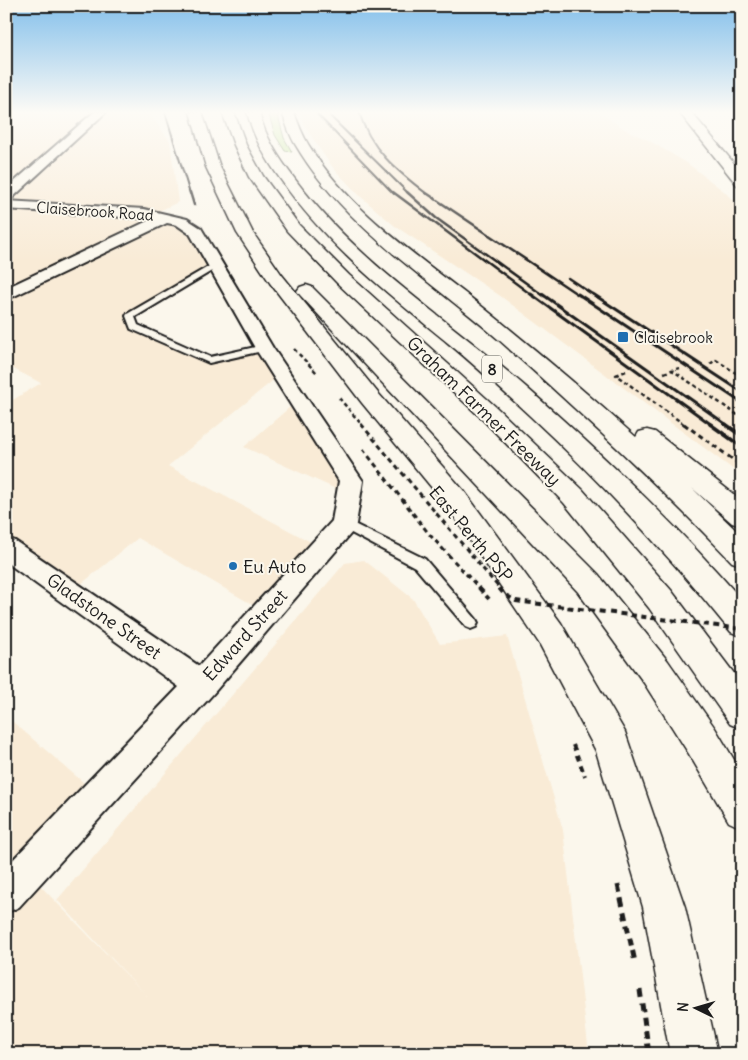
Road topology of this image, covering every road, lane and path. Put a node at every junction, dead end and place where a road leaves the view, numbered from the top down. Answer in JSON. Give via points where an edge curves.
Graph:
{"nodes":[{"id":1,"x":45,"y":161,"type":"edge"},
{"id":2,"x":211,"y":161,"type":"edge"},
{"id":3,"x":248,"y":161,"type":"edge"},
{"id":4,"x":276,"y":161,"type":"edge"},
{"id":5,"x":312,"y":161,"type":"edge"},
{"id":6,"x":725,"y":161,"type":"edge"},
{"id":7,"x":742,"y":182,"type":"edge"},
{"id":8,"x":6,"y":196,"type":"edge"},
{"id":9,"x":228,"y":201,"type":"junction"},
{"id":10,"x":6,"y":205,"type":"edge"},
{"id":11,"x":167,"y":217,"type":"junction"},
{"id":12,"x":216,"y":266,"type":"junction"},
{"id":13,"x":6,"y":295,"type":"edge"},
{"id":14,"x":491,"y":323,"type":"junction"},
{"id":15,"x":264,"y":348,"type":"junction"},
{"id":16,"x":710,"y":364,"type":"dead end"},
{"id":17,"x":680,"y":368,"type":"dead end"},
{"id":18,"x":672,"y":370,"type":"junction"},
{"id":19,"x":626,"y":371,"type":"dead end"},
{"id":20,"x":664,"y":373,"type":"dead end"},
{"id":21,"x":742,"y":376,"type":"edge"},
{"id":22,"x":339,"y":398,"type":"dead end"},
{"id":23,"x":742,"y":418,"type":"edge"},
{"id":24,"x":357,"y":442,"type":"dead end"},
{"id":25,"x":742,"y":466,"type":"edge"},
{"id":26,"x":742,"y":516,"type":"edge"},
{"id":27,"x":344,"y":524,"type":"junction"},
{"id":28,"x":6,"y":548,"type":"edge"},
{"id":29,"x":742,"y":554,"type":"edge"},
{"id":30,"x":492,"y":603,"type":"dead end"},
{"id":31,"x":742,"y":622,"type":"edge"},
{"id":32,"x":471,"y":623,"type":"dead end"},
{"id":33,"x":742,"y":629,"type":"edge"},
{"id":34,"x":201,"y":685,"type":"junction"},
{"id":35,"x":742,"y":712,"type":"edge"},
{"id":36,"x":573,"y":744,"type":"dead end"},
{"id":37,"x":587,"y":781,"type":"dead end"},
{"id":38,"x":742,"y":809,"type":"edge"},
{"id":39,"x":618,"y":884,"type":"dead end"},
{"id":40,"x":6,"y":894,"type":"edge"},
{"id":41,"x":636,"y":968,"type":"dead end"},
{"id":42,"x":640,"y":987,"type":"dead end"},
{"id":43,"x":648,"y":1054,"type":"edge"},
{"id":44,"x":694,"y":1054,"type":"edge"}],
"edges":[{"from":1,"to":8,"type":"street"},
{"from":2,"to":9,"type":"main road"},
{"from":3,"to":35,"type":"main road","name":"Graham Farmer Freeway","number":"8","via":[[293,228],[573,496],[660,599]]},
{"from":4,"to":31,"type":"main road","name":"Graham Farmer Freeway","number":"8","via":[[324,224],[359,258],[508,383],[610,477],[705,576]]},
{"from":5,"to":14,"type":"main road","via":[[340,196]]},
{"from":6,"to":7,"type":"main road"},
{"from":9,"to":38,"type":"main road","via":[[334,321],[588,583],[656,672]]},
{"from":9,"to":44,"type":"main road","via":[[245,233],[276,278],[370,398],[455,498],[550,633],[612,745],[664,907]]},
{"from":10,"to":11,"type":"street","name":"Claisebrook Road"},
{"from":11,"to":12,"type":"street","name":"Claisebrook Road","via":[[196,232]]},
{"from":11,"to":13,"type":"street"},
{"from":12,"to":15,"type":"street","name":"Claisebrook Road"},
{"from":12,"to":15,"type":"lane","via":[[130,316],[134,327],[208,360]]},
{"from":14,"to":26,"type":"main road","via":[[681,464]]},
{"from":14,"to":29,"type":"main road","via":[[660,472]]},
{"from":15,"to":27,"type":"street","via":[[351,481]]},
{"from":16,"to":21,"type":"path","via":[[716,360]]},
{"from":17,"to":18,"type":"path"},
{"from":18,"to":20,"type":"path"},
{"from":18,"to":23,"type":"path"},
{"from":19,"to":25,"type":"path","via":[[616,375]]},
{"from":22,"to":33,"type":"path","name":"East Perth PSP","bridge":true,"via":[[504,594],[516,601]]},
{"from":24,"to":30,"type":"path","via":[[429,534]]},
{"from":27,"to":32,"type":"lane","via":[[420,563]]},
{"from":27,"to":34,"type":"street","name":"Edward Street"},
{"from":28,"to":34,"type":"street","name":"Gladstone Street"},
{"from":34,"to":40,"type":"street","name":"Edward Street"},
{"from":36,"to":37,"type":"path"},
{"from":39,"to":41,"type":"path"},
{"from":42,"to":43,"type":"path"}]}
